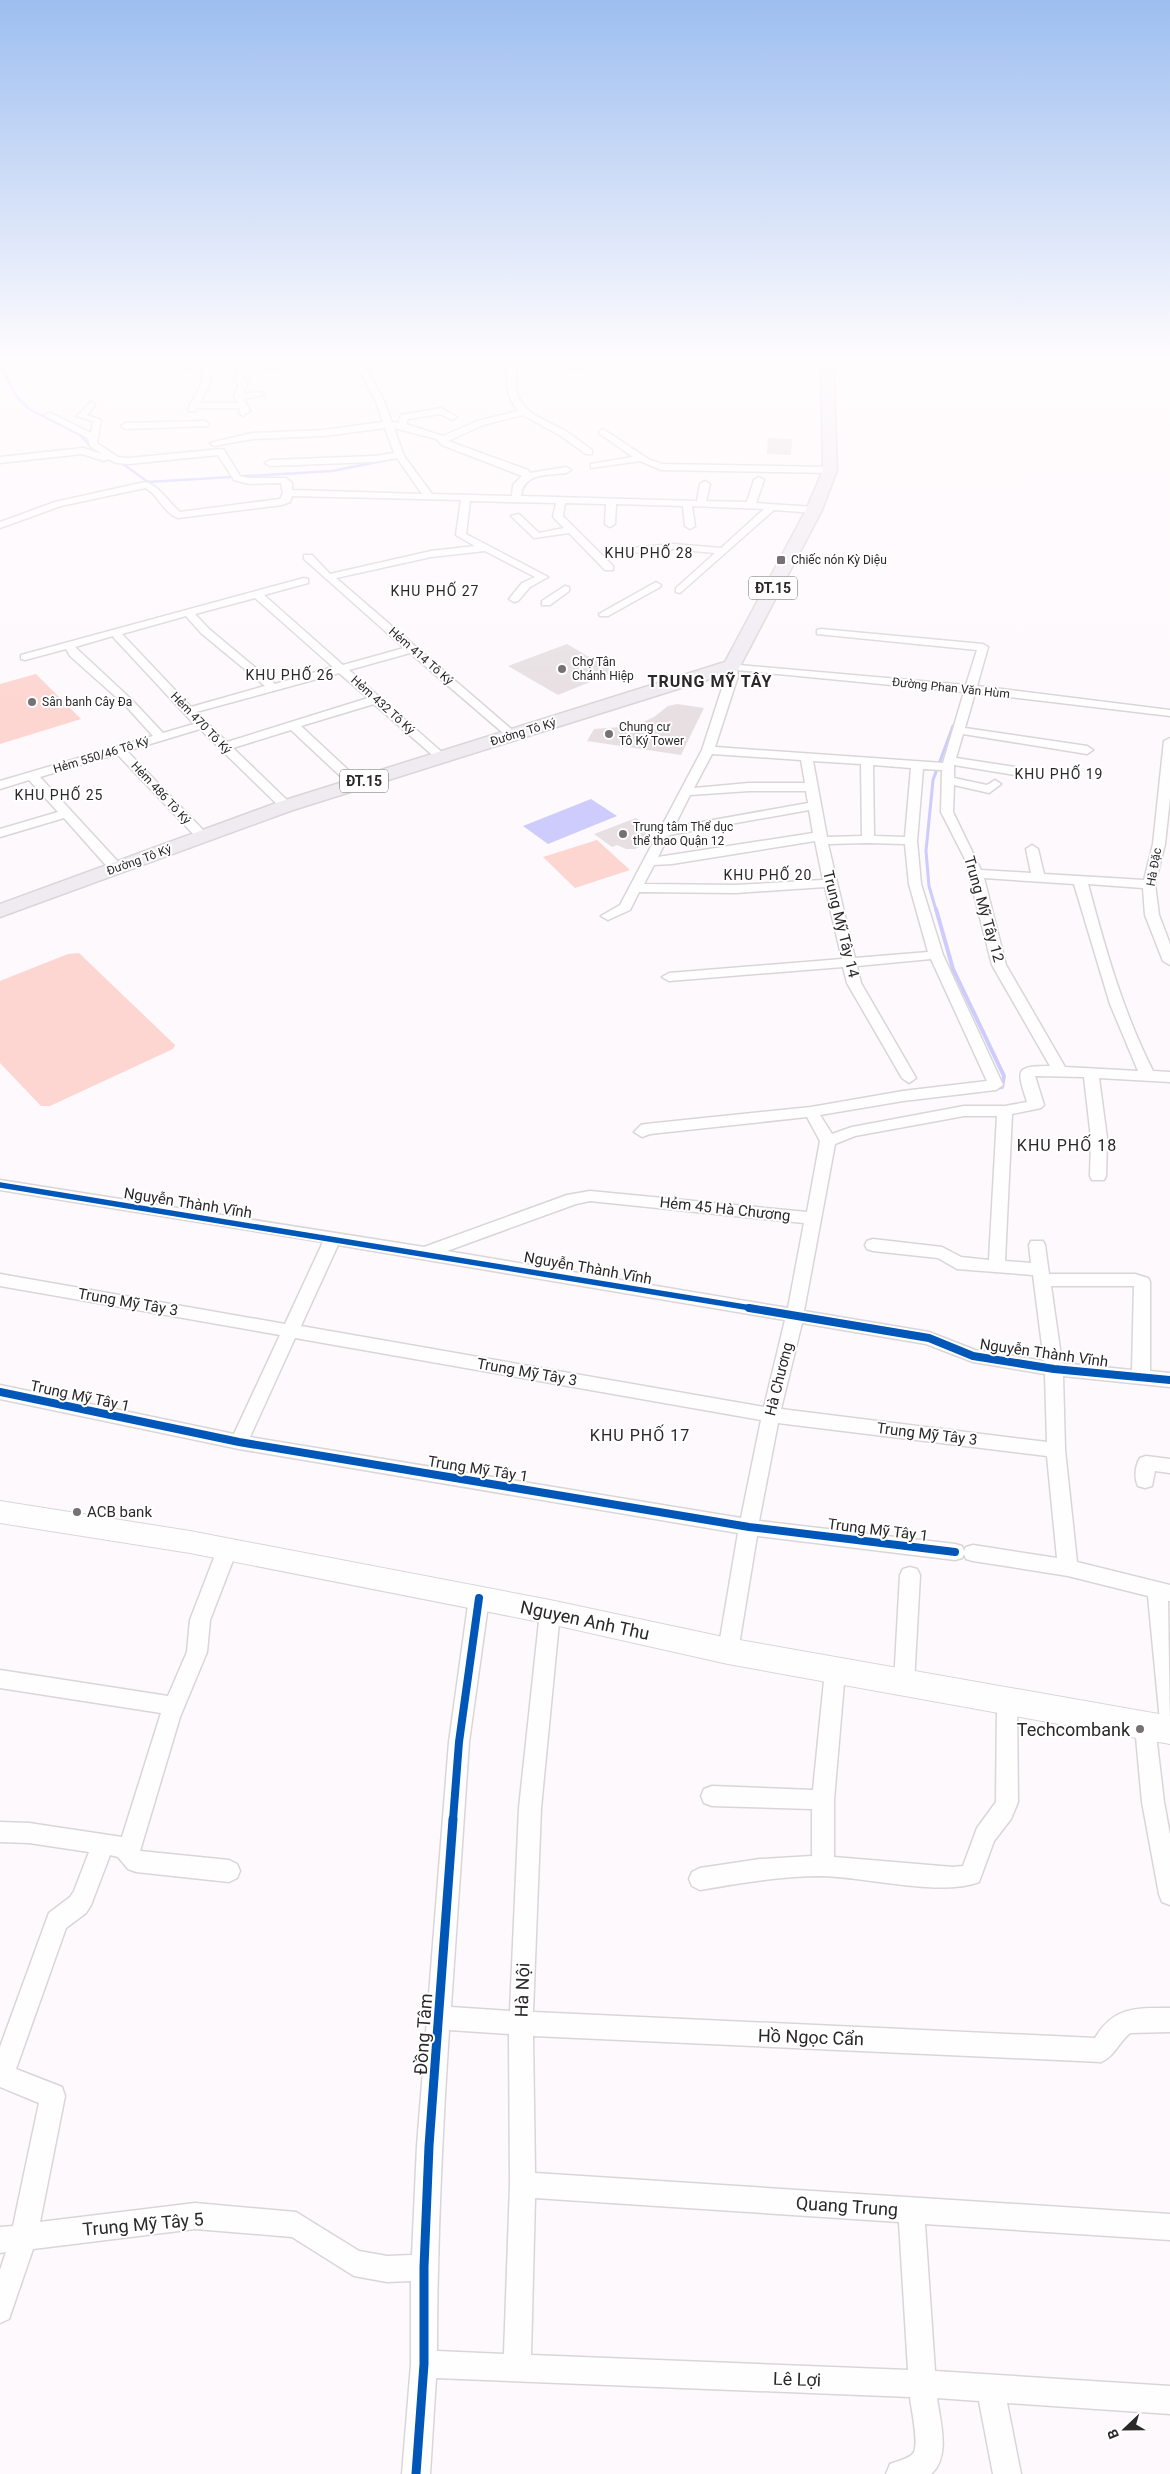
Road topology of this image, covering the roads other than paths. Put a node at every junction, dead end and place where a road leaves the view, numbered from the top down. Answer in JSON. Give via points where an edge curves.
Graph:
{"nodes":[{"id":1,"x":232,"y":471,"type":"edge"},
{"id":2,"x":411,"y":471,"type":"edge"},
{"id":3,"x":522,"y":471,"type":"edge"},
{"id":4,"x":557,"y":471,"type":"edge"},
{"id":5,"x":829,"y":471,"type":"edge"},
{"id":6,"x":527,"y":476,"type":"junction"},
{"id":7,"x":759,"y":480,"type":"dead end"},
{"id":8,"x":705,"y":484,"type":"dead end"},
{"id":9,"x":288,"y":493,"type":"junction"},
{"id":10,"x":429,"y":497,"type":"junction"},
{"id":11,"x":466,"y":498,"type":"junction"},
{"id":12,"x":516,"y":500,"type":"junction"},
{"id":13,"x":561,"y":501,"type":"junction"},
{"id":14,"x":611,"y":502,"type":"junction"},
{"id":15,"x":687,"y":504,"type":"junction"},
{"id":16,"x":701,"y":505,"type":"junction"},
{"id":17,"x":750,"y":505,"type":"junction"},
{"id":18,"x":773,"y":506,"type":"junction"},
{"id":19,"x":814,"y":510,"type":"junction"},
{"id":20,"x":516,"y":516,"type":"dead end"},
{"id":21,"x":610,"y":524,"type":"dead end"},
{"id":22,"x":0,"y":525,"type":"edge"},
{"id":23,"x":690,"y":526,"type":"dead end"},
{"id":24,"x":570,"y":530,"type":"junction"},
{"id":25,"x":486,"y":548,"type":"junction"},
{"id":26,"x":623,"y":551,"type":"dead end"},
{"id":27,"x":722,"y":551,"type":"junction"},
{"id":28,"x":308,"y":557,"type":"dead end"},
{"id":29,"x":609,"y":568,"type":"dead end"},
{"id":30,"x":328,"y":577,"type":"junction"},
{"id":31,"x":304,"y":581,"type":"dead end"},
{"id":32,"x":656,"y":585,"type":"dead end"},
{"id":33,"x":565,"y":589,"type":"dead end"},
{"id":34,"x":680,"y":590,"type":"dead end"},
{"id":35,"x":257,"y":594,"type":"junction"},
{"id":36,"x":514,"y":599,"type":"dead end"},
{"id":37,"x":546,"y":603,"type":"dead end"},
{"id":38,"x":188,"y":612,"type":"junction"},
{"id":39,"x":604,"y":614,"type":"dead end"},
{"id":40,"x":821,"y":632,"type":"dead end"},
{"id":41,"x":118,"y":636,"type":"dead end"},
{"id":42,"x":68,"y":644,"type":"junction"},
{"id":43,"x":412,"y":649,"type":"junction"},
{"id":44,"x":25,"y":657,"type":"dead end"},
{"id":45,"x":343,"y":669,"type":"junction"},
{"id":46,"x":732,"y":671,"type":"junction"},
{"id":47,"x":274,"y":688,"type":"junction"},
{"id":48,"x":971,"y":689,"type":"junction"},
{"id":49,"x":377,"y":699,"type":"junction"},
{"id":50,"x":189,"y":711,"type":"junction"},
{"id":51,"x":1170,"y":713,"type":"edge"},
{"id":52,"x":202,"y":725,"type":"junction"},
{"id":53,"x":294,"y":725,"type":"junction"},
{"id":54,"x":959,"y":730,"type":"junction"},
{"id":55,"x":513,"y":736,"type":"junction"},
{"id":56,"x":161,"y":738,"type":"junction"},
{"id":57,"x":1170,"y":741,"type":"edge"},
{"id":58,"x":224,"y":748,"type":"junction"},
{"id":59,"x":120,"y":750,"type":"junction"},
{"id":60,"x":708,"y":750,"type":"junction"},
{"id":61,"x":1087,"y":750,"type":"dead end"},
{"id":62,"x":440,"y":757,"type":"junction"},
{"id":63,"x":806,"y":757,"type":"junction"},
{"id":64,"x":867,"y":762,"type":"junction"},
{"id":65,"x":917,"y":766,"type":"junction"},
{"id":66,"x":944,"y":768,"type":"junction"},
{"id":67,"x":1015,"y":771,"type":"dead end"},
{"id":68,"x":32,"y":776,"type":"junction"},
{"id":69,"x":356,"y":784,"type":"junction"},
{"id":70,"x":995,"y":784,"type":"dead end"},
{"id":71,"x":0,"y":785,"type":"edge"},
{"id":72,"x":811,"y":787,"type":"junction"},
{"id":73,"x":1168,"y":789,"type":"edge"},
{"id":74,"x":686,"y":792,"type":"junction"},
{"id":75,"x":815,"y":805,"type":"junction"},
{"id":76,"x":286,"y":806,"type":"junction"},
{"id":77,"x":64,"y":814,"type":"junction"},
{"id":78,"x":664,"y":832,"type":"junction"},
{"id":79,"x":0,"y":833,"type":"edge"},
{"id":80,"x":202,"y":836,"type":"junction"},
{"id":81,"x":820,"y":838,"type":"junction"},
{"id":82,"x":868,"y":839,"type":"junction"},
{"id":83,"x":911,"y":841,"type":"junction"},
{"id":84,"x":1164,"y":844,"type":"edge"},
{"id":85,"x":1032,"y":848,"type":"dead end"},
{"id":86,"x":650,"y":861,"type":"junction"},
{"id":87,"x":116,"y":868,"type":"junction"},
{"id":88,"x":976,"y":874,"type":"junction"},
{"id":89,"x":1038,"y":878,"type":"junction"},
{"id":90,"x":1080,"y":880,"type":"junction"},
{"id":91,"x":830,"y":883,"type":"junction"},
{"id":92,"x":1149,"y":884,"type":"junction"},
{"id":93,"x":636,"y":888,"type":"junction"},
{"id":94,"x":0,"y":911,"type":"edge"},
{"id":95,"x":608,"y":916,"type":"dead end"},
{"id":96,"x":936,"y":955,"type":"junction"},
{"id":97,"x":1170,"y":961,"type":"edge"},
{"id":98,"x":848,"y":962,"type":"junction"},
{"id":99,"x":668,"y":977,"type":"dead end"},
{"id":100,"x":1060,"y":1071,"type":"junction"},
{"id":101,"x":1091,"y":1073,"type":"junction"},
{"id":102,"x":1148,"y":1076,"type":"junction"},
{"id":103,"x":1170,"y":1077,"type":"edge"},
{"id":104,"x":909,"y":1078,"type":"dead end"},
{"id":105,"x":1004,"y":1111,"type":"junction"},
{"id":106,"x":811,"y":1112,"type":"junction"},
{"id":107,"x":642,"y":1132,"type":"dead end"},
{"id":108,"x":828,"y":1141,"type":"junction"},
{"id":109,"x":1098,"y":1176,"type":"dead end"},
{"id":110,"x":0,"y":1185,"type":"edge"},
{"id":111,"x":813,"y":1218,"type":"junction"},
{"id":112,"x":332,"y":1240,"type":"junction"},
{"id":113,"x":873,"y":1245,"type":"dead end"},
{"id":114,"x":1037,"y":1245,"type":"dead end"},
{"id":115,"x":425,"y":1253,"type":"junction"},
{"id":116,"x":997,"y":1266,"type":"junction"},
{"id":117,"x":1042,"y":1275,"type":"junction"},
{"id":118,"x":0,"y":1280,"type":"edge"},
{"id":119,"x":795,"y":1315,"type":"junction"},
{"id":120,"x":292,"y":1330,"type":"junction"},
{"id":121,"x":1054,"y":1369,"type":"junction"},
{"id":122,"x":1141,"y":1378,"type":"junction"},
{"id":123,"x":1170,"y":1380,"type":"edge"},
{"id":124,"x":0,"y":1392,"type":"edge"},
{"id":125,"x":770,"y":1415,"type":"junction"},
{"id":126,"x":239,"y":1442,"type":"junction"},
{"id":127,"x":1056,"y":1450,"type":"junction"},
{"id":128,"x":1170,"y":1466,"type":"edge"},
{"id":129,"x":1146,"y":1481,"type":"dead end"},
{"id":130,"x":0,"y":1512,"type":"edge"},
{"id":131,"x":749,"y":1526,"type":"junction"},
{"id":132,"x":227,"y":1550,"type":"junction"},
{"id":133,"x":1068,"y":1568,"type":"junction"},
{"id":134,"x":910,"y":1576,"type":"dead end"},
{"id":135,"x":1164,"y":1591,"type":"edge"},
{"id":136,"x":479,"y":1598,"type":"junction"},
{"id":137,"x":550,"y":1612,"type":"junction"},
{"id":138,"x":728,"y":1651,"type":"junction"},
{"id":139,"x":835,"y":1671,"type":"junction"},
{"id":140,"x":0,"y":1679,"type":"edge"},
{"id":141,"x":904,"y":1683,"type":"junction"},
{"id":142,"x":1006,"y":1702,"type":"junction"},
{"id":143,"x":174,"y":1706,"type":"junction"},
{"id":144,"x":1162,"y":1725,"type":"edge"},
{"id":145,"x":712,"y":1796,"type":"dead end"},
{"id":146,"x":823,"y":1800,"type":"junction"},
{"id":147,"x":0,"y":1832,"type":"edge"},
{"id":148,"x":103,"y":1844,"type":"junction"},
{"id":149,"x":129,"y":1848,"type":"junction"},
{"id":150,"x":823,"y":1866,"type":"junction"},
{"id":151,"x":229,"y":1871,"type":"dead end"},
{"id":152,"x":700,"y":1879,"type":"dead end"},
{"id":153,"x":1170,"y":1890,"type":"edge"},
{"id":154,"x":439,"y":2018,"type":"junction"},
{"id":155,"x":1170,"y":2020,"type":"edge"},
{"id":156,"x":521,"y":2024,"type":"junction"},
{"id":157,"x":1,"y":2075,"type":"edge"},
{"id":158,"x":523,"y":2185,"type":"junction"},
{"id":159,"x":911,"y":2210,"type":"junction"},
{"id":160,"x":1170,"y":2227,"type":"edge"},
{"id":161,"x":12,"y":2238,"type":"edge"},
{"id":162,"x":424,"y":2267,"type":"junction"},
{"id":163,"x":0,"y":2310,"type":"edge"},
{"id":164,"x":424,"y":2364,"type":"junction"},
{"id":165,"x":517,"y":2368,"type":"junction"},
{"id":166,"x":922,"y":2384,"type":"junction"},
{"id":167,"x":990,"y":2388,"type":"junction"},
{"id":168,"x":1170,"y":2400,"type":"edge"},
{"id":169,"x":416,"y":2474,"type":"edge"},
{"id":170,"x":900,"y":2474,"type":"edge"},
{"id":171,"x":1007,"y":2474,"type":"edge"}],
"edges":[{"from":1,"to":9,"type":"street","via":[[244,480],[285,481]]},
{"from":2,"to":10,"type":"street"},
{"from":3,"to":6,"type":"street"},
{"from":4,"to":6,"type":"street"},
{"from":5,"to":19,"type":"main road","number":"ĐT.15"},
{"from":6,"to":12,"type":"street","via":[[518,486]]},
{"from":7,"to":17,"type":"street"},
{"from":8,"to":16,"type":"street"},
{"from":9,"to":10,"type":"street"},
{"from":9,"to":22,"type":"street","via":[[287,500],[282,502],[178,515],[152,487],[146,485],[58,504]]},
{"from":10,"to":11,"type":"street"},
{"from":11,"to":12,"type":"street"},
{"from":11,"to":25,"type":"street","via":[[460,533]]},
{"from":12,"to":13,"type":"street"},
{"from":13,"to":14,"type":"street"},
{"from":13,"to":24,"type":"street","via":[[558,517]]},
{"from":14,"to":15,"type":"street"},
{"from":14,"to":21,"type":"street"},
{"from":15,"to":16,"type":"street"},
{"from":15,"to":23,"type":"street"},
{"from":16,"to":17,"type":"street"},
{"from":17,"to":18,"type":"street"},
{"from":18,"to":19,"type":"street"},
{"from":18,"to":27,"type":"street"},
{"from":19,"to":46,"type":"main road","number":"ĐT.15"},
{"from":20,"to":24,"type":"street","via":[[538,536]]},
{"from":24,"to":29,"type":"street"},
{"from":25,"to":30,"type":"street","via":[[431,554]]},
{"from":25,"to":36,"type":"street","via":[[543,577],[526,585]]},
{"from":26,"to":27,"type":"street","via":[[695,548]]},
{"from":27,"to":34,"type":"street"},
{"from":28,"to":30,"type":"street","name":"Hẻm 414 Tô Ký"},
{"from":30,"to":43,"type":"street","name":"Hẻm 414 Tô Ký"},
{"from":31,"to":35,"type":"street"},
{"from":32,"to":39,"type":"street"},
{"from":33,"to":37,"type":"street"},
{"from":35,"to":38,"type":"street"},
{"from":35,"to":45,"type":"street","name":"Hẻm 432 Tô Ký"},
{"from":38,"to":42,"type":"street"},
{"from":38,"to":47,"type":"street","via":[[205,631]]},
{"from":40,"to":48,"type":"street","name":"Trung Mỹ Tây 12","via":[[983,647]]},
{"from":41,"to":50,"type":"street","name":"Hẻm 470 Tô Ký"},
{"from":42,"to":44,"type":"street"},
{"from":42,"to":56,"type":"street","via":[[74,654]]},
{"from":43,"to":45,"type":"street"},
{"from":43,"to":55,"type":"street","name":"Hẻm 414 Tô Ký"},
{"from":45,"to":47,"type":"street"},
{"from":45,"to":49,"type":"street","name":"Hẻm 432 Tô Ký"},
{"from":46,"to":48,"type":"street","name":"Đường Phan Văn Hùm"},
{"from":46,"to":55,"type":"main road","name":"Đường Tô Ký","number":"ĐT.15"},
{"from":46,"to":60,"type":"street"},
{"from":47,"to":50,"type":"street"},
{"from":48,"to":51,"type":"street","name":"Đường Phan Văn Hùm"},
{"from":48,"to":54,"type":"street","name":"Trung Mỹ Tây 12"},
{"from":49,"to":53,"type":"street"},
{"from":49,"to":62,"type":"street","name":"Hẻm 432 Tô Ký"},
{"from":50,"to":52,"type":"street","name":"Hẻm 470 Tô Ký"},
{"from":52,"to":56,"type":"street","name":"Hẻm 550/46 Tô Ký"},
{"from":52,"to":58,"type":"street","name":"Hẻm 470 Tô Ký"},
{"from":53,"to":58,"type":"street"},
{"from":53,"to":69,"type":"street"},
{"from":54,"to":61,"type":"street"},
{"from":54,"to":66,"type":"street","name":"Trung Mỹ Tây 12"},
{"from":55,"to":62,"type":"main road","name":"Đường Tô Ký","number":"ĐT.15"},
{"from":56,"to":59,"type":"street","name":"Hẻm 550/46 Tô Ký"},
{"from":57,"to":73,"type":"street","name":"Hà Đặc"},
{"from":58,"to":76,"type":"street","name":"Hẻm 470 Tô Ký"},
{"from":59,"to":68,"type":"street","name":"Hẻm 550/46 Tô Ký"},
{"from":59,"to":80,"type":"street","name":"Hẻm 486 Tô Ký"},
{"from":60,"to":63,"type":"street"},
{"from":60,"to":74,"type":"street"},
{"from":62,"to":69,"type":"main road","name":"Đường Tô Ký","number":"ĐT.15"},
{"from":63,"to":64,"type":"street"},
{"from":63,"to":72,"type":"street","name":"Trung Mỹ Tây 14"},
{"from":64,"to":65,"type":"street"},
{"from":64,"to":82,"type":"street"},
{"from":65,"to":66,"type":"street"},
{"from":65,"to":83,"type":"street"},
{"from":66,"to":67,"type":"street"},
{"from":66,"to":70,"type":"street","via":[[989,789]]},
{"from":66,"to":88,"type":"street","name":"Trung Mỹ Tây 12","via":[[947,812]]},
{"from":68,"to":71,"type":"street","name":"Hẻm 550/46 Tô Ký"},
{"from":68,"to":77,"type":"street"},
{"from":69,"to":76,"type":"main road","name":"Đường Tô Ký","number":"ĐT.15"},
{"from":72,"to":74,"type":"street"},
{"from":72,"to":75,"type":"street","name":"Trung Mỹ Tây 14"},
{"from":73,"to":84,"type":"street","name":"Hà Đặc"},
{"from":74,"to":78,"type":"street"},
{"from":75,"to":78,"type":"street"},
{"from":75,"to":81,"type":"street","name":"Trung Mỹ Tây 14"},
{"from":76,"to":80,"type":"main road","name":"Đường Tô Ký","number":"ĐT.15"},
{"from":77,"to":79,"type":"street"},
{"from":77,"to":87,"type":"street"},
{"from":78,"to":86,"type":"street"},
{"from":80,"to":87,"type":"main road","name":"Đường Tô Ký","number":"ĐT.15"},
{"from":81,"to":82,"type":"street"},
{"from":81,"to":86,"type":"street"},
{"from":81,"to":91,"type":"street","name":"Trung Mỹ Tây 14"},
{"from":82,"to":83,"type":"street"},
{"from":83,"to":96,"type":"street","via":[[915,884]]},
{"from":84,"to":92,"type":"street","name":"Hà Đặc"},
{"from":85,"to":89,"type":"street"},
{"from":86,"to":93,"type":"street"},
{"from":87,"to":94,"type":"main road","name":"Đường Tô Ký","number":"ĐT.15"},
{"from":88,"to":89,"type":"street"},
{"from":88,"to":100,"type":"street","name":"Trung Mỹ Tây 12","via":[[999,965]]},
{"from":89,"to":90,"type":"street"},
{"from":90,"to":92,"type":"street"},
{"from":90,"to":102,"type":"street","via":[[1103,969],[1131,1044]]},
{"from":91,"to":93,"type":"street","via":[[736,890]]},
{"from":91,"to":98,"type":"street","name":"Trung Mỹ Tây 14"},
{"from":92,"to":97,"type":"street","name":"Hà Đặc","via":[[1152,915]]},
{"from":93,"to":95,"type":"street","via":[[624,907]]},
{"from":96,"to":98,"type":"street"},
{"from":96,"to":106,"type":"street","via":[[996,1085],[903,1096]]},
{"from":98,"to":99,"type":"street"},
{"from":98,"to":104,"type":"street","name":"Trung Mỹ Tây 14","via":[[854,983]]},
{"from":100,"to":101,"type":"street"},
{"from":100,"to":105,"type":"street","via":[[1028,1071],[1026,1077],[1036,1105]]},
{"from":101,"to":102,"type":"street"},
{"from":101,"to":109,"type":"street","via":[[1099,1138]]},
{"from":102,"to":103,"type":"street"},
{"from":105,"to":108,"type":"street","via":[[964,1111],[852,1132]]},
{"from":105,"to":116,"type":"street"},
{"from":106,"to":107,"type":"street","via":[[646,1129]]},
{"from":106,"to":108,"type":"street"},
{"from":108,"to":111,"type":"street","name":"Hà Chương"},
{"from":110,"to":112,"type":"street","name":"Nguyễn Thành Vĩnh"},
{"from":111,"to":115,"type":"street","name":"Hẻm 45 Hà Chương","via":[[590,1196],[573,1199]]},
{"from":111,"to":119,"type":"street","name":"Hà Chương"},
{"from":112,"to":115,"type":"street","name":"Nguyễn Thành Vĩnh"},
{"from":112,"to":120,"type":"street"},
{"from":113,"to":116,"type":"street","via":[[942,1253],[957,1263]]},
{"from":114,"to":117,"type":"street"},
{"from":115,"to":119,"type":"street","name":"Nguyễn Thành Vĩnh"},
{"from":116,"to":117,"type":"street"},
{"from":117,"to":121,"type":"street"},
{"from":117,"to":122,"type":"street","via":[[1142,1282]]},
{"from":118,"to":120,"type":"street","name":"Trung Mỹ Tây 3"},
{"from":119,"to":121,"type":"street","name":"Nguyễn Thành Vĩnh","via":[[929,1338],[973,1356]]},
{"from":119,"to":125,"type":"street","name":"Hà Chương"},
{"from":120,"to":125,"type":"street","name":"Trung Mỹ Tây 3"},
{"from":120,"to":126,"type":"street"},
{"from":121,"to":122,"type":"street","name":"Nguyễn Thành Vĩnh"},
{"from":121,"to":127,"type":"street"},
{"from":122,"to":123,"type":"street","name":"Nguyễn Thành Vĩnh"},
{"from":124,"to":126,"type":"street","name":"Trung Mỹ Tây 1"},
{"from":125,"to":127,"type":"street","name":"Trung Mỹ Tây 3"},
{"from":125,"to":131,"type":"street","name":"Hà Chương"},
{"from":126,"to":131,"type":"street","name":"Trung Mỹ Tây 1"},
{"from":127,"to":133,"type":"street"},
{"from":128,"to":129,"type":"street","via":[[1146,1463]]},
{"from":130,"to":132,"type":"main road","name":"Nguyen Anh Thu"},
{"from":131,"to":133,"type":"street","name":"Trung Mỹ Tây 1"},
{"from":131,"to":138,"type":"street","name":"Hà Chương"},
{"from":132,"to":136,"type":"main road","name":"Nguyen Anh Thu"},
{"from":132,"to":143,"type":"street","via":[[198,1625],[194,1658]]},
{"from":133,"to":135,"type":"street","name":"Trung Mỹ Tây 1"},
{"from":134,"to":141,"type":"street"},
{"from":135,"to":144,"type":"street"},
{"from":136,"to":137,"type":"main road","name":"Nguyen Anh Thu"},
{"from":136,"to":154,"type":"street","name":"Đồng Tâm","via":[[459,1742]]},
{"from":137,"to":138,"type":"main road","name":"Nguyen Anh Thu"},
{"from":137,"to":156,"type":"street","name":"Hà Nội","via":[[530,1808]]},
{"from":138,"to":139,"type":"main road","name":"Nguyen Anh Thu"},
{"from":139,"to":141,"type":"main road","name":"Nguyen Anh Thu"},
{"from":139,"to":146,"type":"street"},
{"from":140,"to":143,"type":"street"},
{"from":141,"to":142,"type":"main road","name":"Nguyen Anh Thu"},
{"from":142,"to":144,"type":"main road","name":"Nguyen Anh Thu"},
{"from":142,"to":150,"type":"street","via":[[1007,1802],[985,1835],[971,1875],[953,1878]]},
{"from":143,"to":149,"type":"street"},
{"from":144,"to":153,"type":"street","via":[[1153,1802]]},
{"from":145,"to":146,"type":"street"},
{"from":146,"to":150,"type":"street"},
{"from":147,"to":148,"type":"street","via":[[29,1832]]},
{"from":148,"to":149,"type":"street"},
{"from":148,"to":157,"type":"street","via":[[83,1897],[57,1921]]},
{"from":149,"to":151,"type":"street","via":[[128,1855],[136,1862]]},
{"from":150,"to":152,"type":"street","via":[[760,1869]]},
{"from":154,"to":156,"type":"street","name":"Hồ Ngọc Cẩn"},
{"from":154,"to":162,"type":"street","name":"Đồng Tâm"},
{"from":155,"to":156,"type":"street","name":"Hồ Ngọc Cẩn","via":[[1132,2020],[1112,2031],[1101,2050]]},
{"from":156,"to":158,"type":"street","name":"Hà Nội"},
{"from":157,"to":161,"type":"street","via":[[52,2096]]},
{"from":158,"to":159,"type":"street","name":"Quang Trung"},
{"from":158,"to":165,"type":"street","name":"Hà Nội"},
{"from":159,"to":160,"type":"street","name":"Quang Trung"},
{"from":159,"to":166,"type":"street"},
{"from":161,"to":162,"type":"street","name":"Trung Mỹ Tây 5","via":[[195,2216],[296,2225],[354,2263],[387,2269]]},
{"from":161,"to":163,"type":"street"},
{"from":162,"to":164,"type":"street","name":"Đồng Tâm"},
{"from":164,"to":165,"type":"street","name":"Lê Lợi"},
{"from":164,"to":169,"type":"street","name":"Đồng Tâm"},
{"from":165,"to":166,"type":"street","name":"Lê Lợi"},
{"from":166,"to":167,"type":"street","name":"Lê Lợi"},
{"from":166,"to":170,"type":"street","via":[[929,2443],[926,2460],[913,2472]]},
{"from":167,"to":168,"type":"street","name":"Lê Lợi"},
{"from":167,"to":171,"type":"street"}]}
